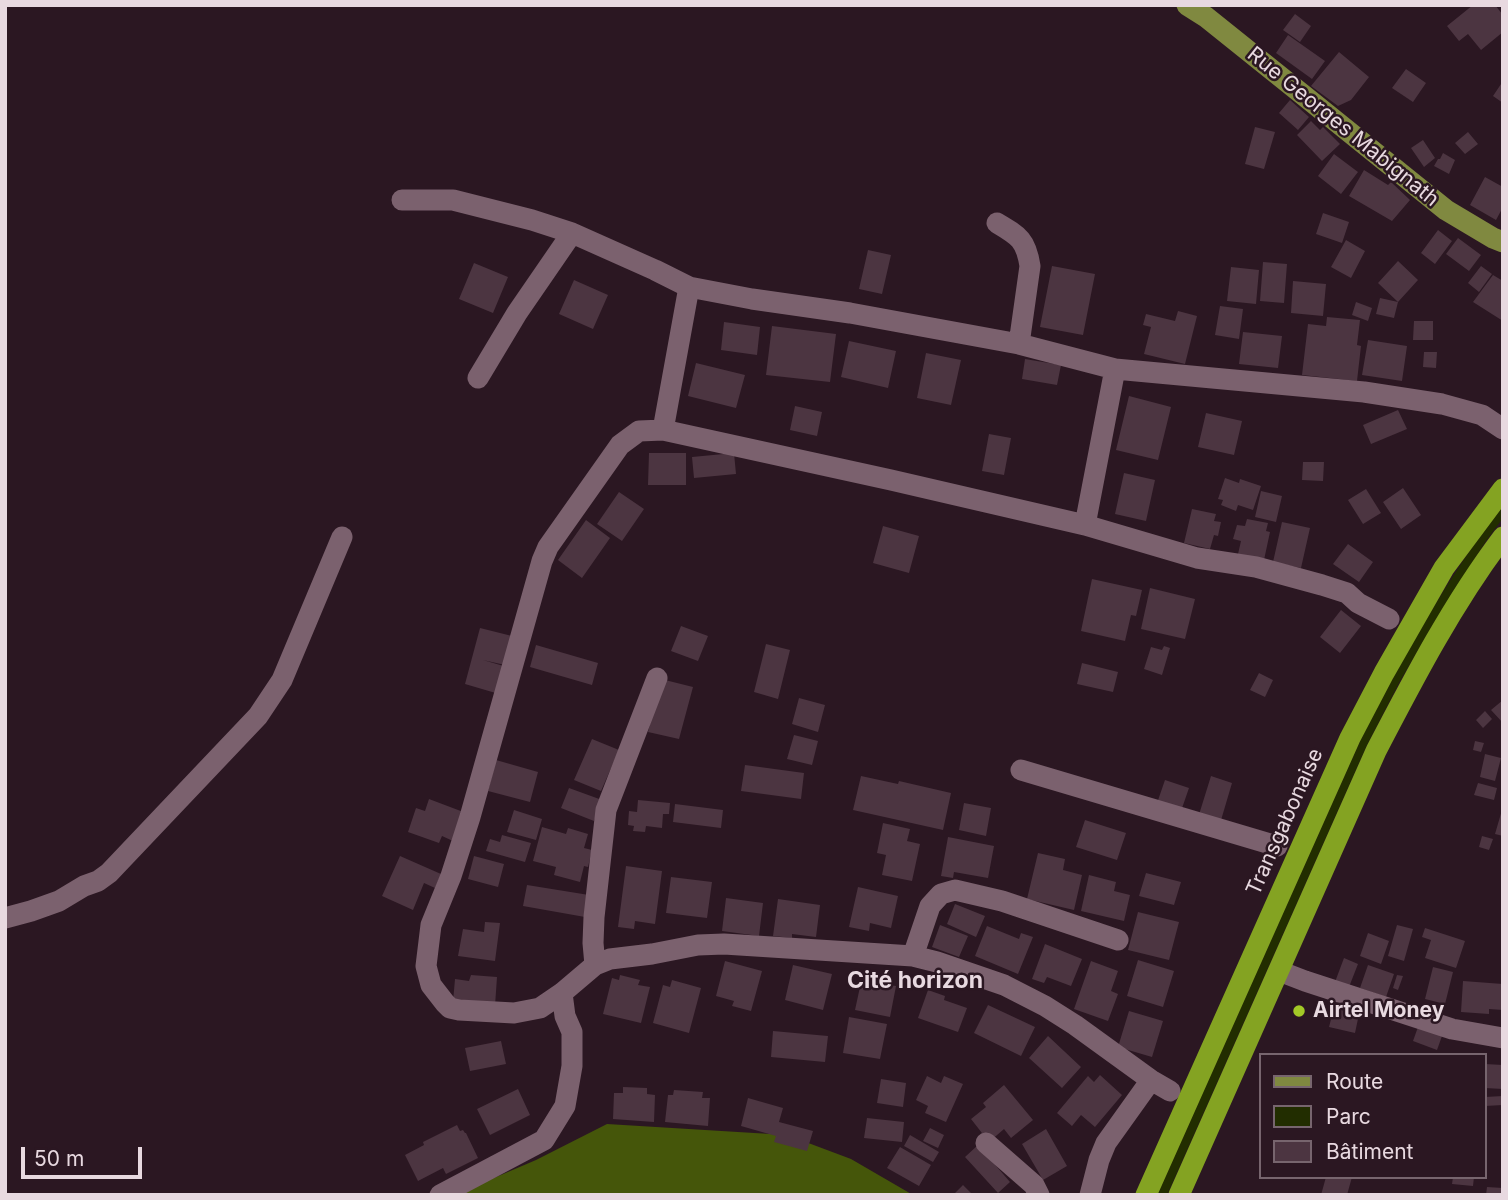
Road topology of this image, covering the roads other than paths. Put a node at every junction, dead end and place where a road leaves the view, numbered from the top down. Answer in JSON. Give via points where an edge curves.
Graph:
{"nodes":[{"id":1,"x":1187,"y":5,"type":"edge"},
{"id":2,"x":402,"y":201,"type":"dead end"},
{"id":3,"x":997,"y":223,"type":"dead end"},
{"id":4,"x":572,"y":233,"type":"junction"},
{"id":5,"x":1503,"y":242,"type":"edge"},
{"id":6,"x":689,"y":287,"type":"junction"},
{"id":7,"x":1019,"y":344,"type":"junction"},
{"id":8,"x":1115,"y":369,"type":"junction"},
{"id":9,"x":478,"y":378,"type":"dead end"},
{"id":10,"x":1503,"y":429,"type":"edge"},
{"id":11,"x":663,"y":430,"type":"junction"},
{"id":12,"x":1503,"y":489,"type":"edge"},
{"id":13,"x":1085,"y":525,"type":"junction"},
{"id":14,"x":342,"y":537,"type":"dead end"},
{"id":15,"x":1503,"y":537,"type":"edge"},
{"id":16,"x":1389,"y":619,"type":"dead end"},
{"id":17,"x":657,"y":678,"type":"dead end"},
{"id":18,"x":1021,"y":770,"type":"dead end"},
{"id":19,"x":1277,"y":846,"type":"dead end"},
{"id":20,"x":5,"y":918,"type":"edge"},
{"id":21,"x":1118,"y":940,"type":"dead end"},
{"id":22,"x":913,"y":956,"type":"junction"},
{"id":23,"x":595,"y":965,"type":"junction"},
{"id":24,"x":1279,"y":971,"type":"junction"},
{"id":25,"x":562,"y":993,"type":"junction"},
{"id":26,"x":1503,"y":1038,"type":"edge"},
{"id":27,"x":1151,"y":1080,"type":"junction"},
{"id":28,"x":1170,"y":1091,"type":"dead end"},
{"id":29,"x":986,"y":1143,"type":"dead end"},
{"id":30,"x":440,"y":1195,"type":"edge"},
{"id":31,"x":1039,"y":1195,"type":"edge"},
{"id":32,"x":1090,"y":1195,"type":"edge"},
{"id":33,"x":1146,"y":1195,"type":"edge"},
{"id":34,"x":1178,"y":1195,"type":"edge"}],
"edges":[{"from":1,"to":5,"type":"main road","name":"Rue Georges Mabignath","via":[[1446,211]]},
{"from":2,"to":4,"type":"street","via":[[453,200]]},
{"from":3,"to":7,"type":"street","via":[[1024,241],[1028,254]]},
{"from":4,"to":6,"type":"street"},
{"from":4,"to":9,"type":"street"},
{"from":6,"to":7,"type":"street"},
{"from":6,"to":11,"type":"street"},
{"from":7,"to":8,"type":"street"},
{"from":8,"to":10,"type":"street","via":[[1364,392],[1442,404],[1482,415]]},
{"from":8,"to":13,"type":"street"},
{"from":11,"to":13,"type":"street"},
{"from":11,"to":25,"type":"street","via":[[639,431],[620,445],[548,548],[462,845],[430,925],[426,966],[431,985],[450,1008],[514,1013],[540,1008]]},
{"from":12,"to":33,"type":"highway","name":"Transgabonaise","via":[[1444,568],[1350,738]]},
{"from":13,"to":16,"type":"street","via":[[1197,558],[1256,567],[1322,585],[1347,593]]},
{"from":14,"to":20,"type":"street","via":[[282,680],[258,716],[109,873],[59,901]]},
{"from":15,"to":24,"type":"highway","via":[[1398,708]]},
{"from":17,"to":23,"type":"street","via":[[606,810],[594,917]]},
{"from":18,"to":19,"type":"street"},
{"from":21,"to":22,"type":"street","via":[[955,890],[941,894],[930,906]]},
{"from":22,"to":23,"type":"street","via":[[698,945]]},
{"from":22,"to":27,"type":"street","via":[[1004,985],[1045,1006]]},
{"from":23,"to":25,"type":"street"},
{"from":24,"to":26,"type":"street","via":[[1452,1029]]},
{"from":24,"to":34,"type":"highway"},
{"from":25,"to":30,"type":"street","via":[[572,1032],[565,1106],[544,1140]]},
{"from":27,"to":28,"type":"street"},
{"from":27,"to":32,"type":"street","via":[[1106,1143]]},
{"from":29,"to":31,"type":"street","via":[[1034,1185]]}]}
